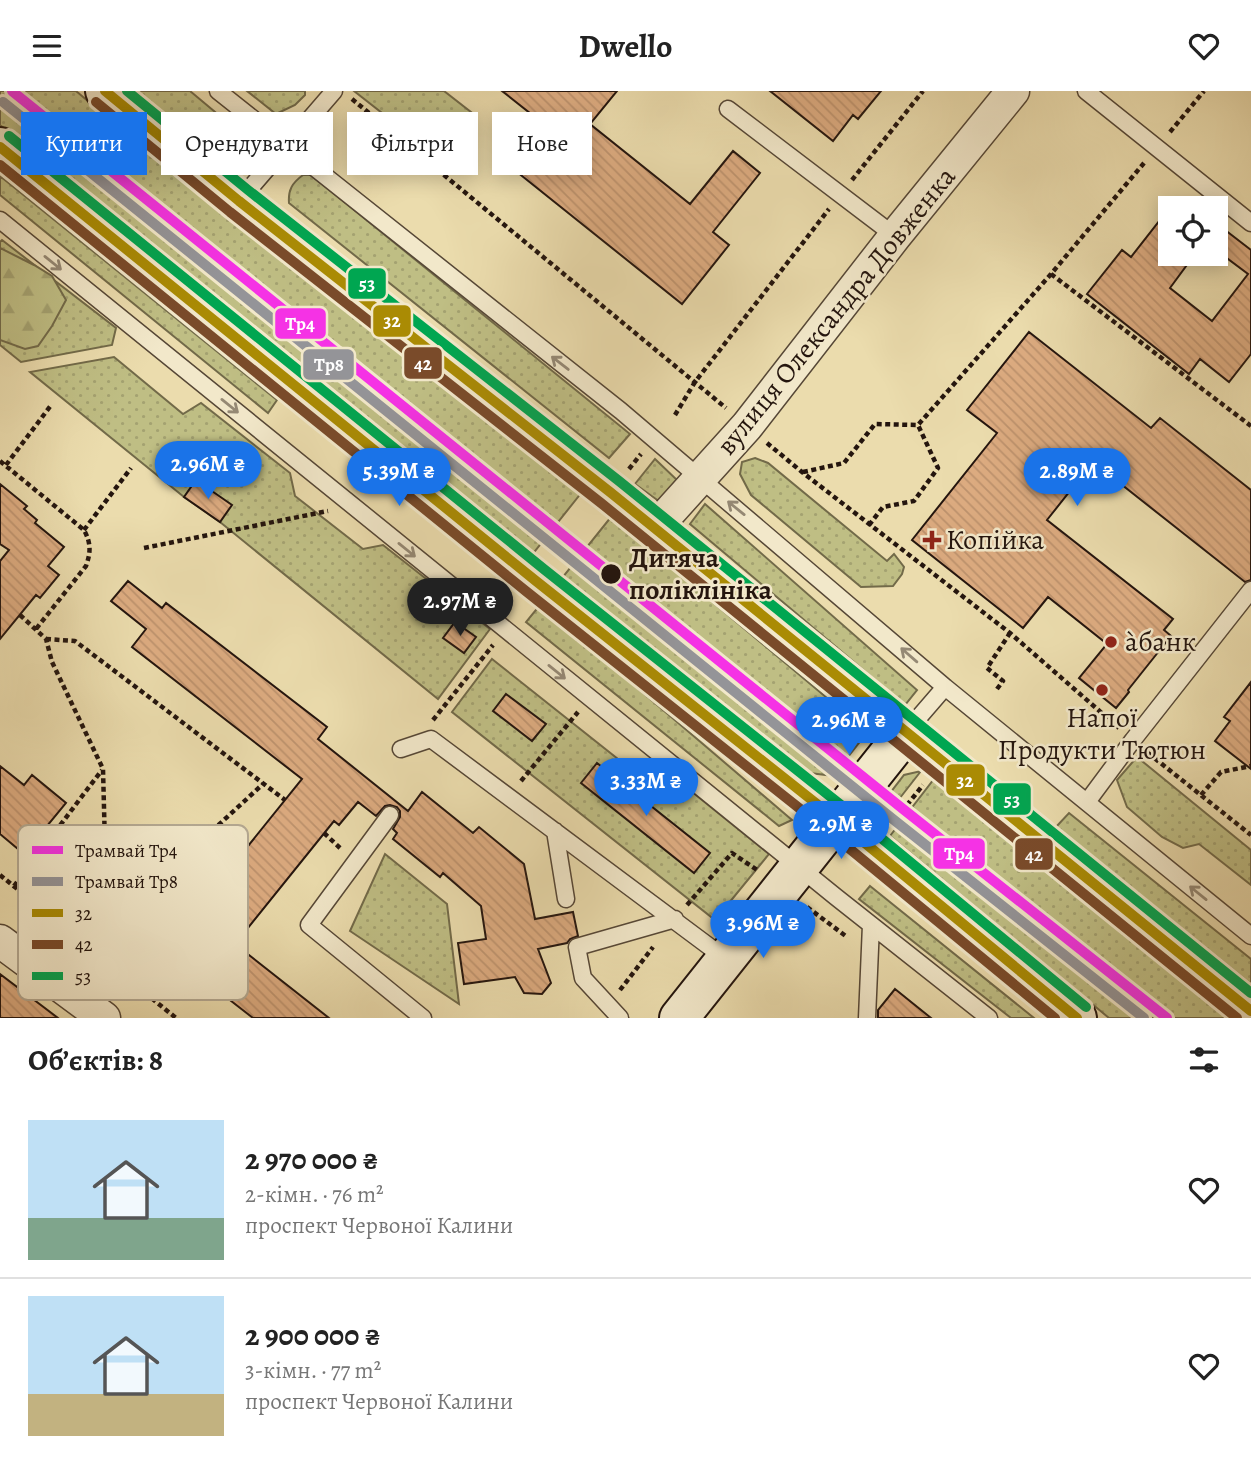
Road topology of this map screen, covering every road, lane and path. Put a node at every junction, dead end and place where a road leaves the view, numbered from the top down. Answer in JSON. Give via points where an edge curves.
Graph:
{"nodes":[{"id":1,"x":105,"y":91,"type":"edge"},
{"id":2,"x":218,"y":91,"type":"edge"},
{"id":3,"x":923,"y":91,"type":"edge"},
{"id":4,"x":1013,"y":91,"type":"edge"},
{"id":5,"x":1086,"y":91,"type":"edge"},
{"id":6,"x":1204,"y":91,"type":"edge"},
{"id":7,"x":341,"y":93,"type":"edge"},
{"id":8,"x":728,"y":109,"type":"dead end"},
{"id":9,"x":244,"y":112,"type":"edge"},
{"id":10,"x":321,"y":112,"type":"edge"},
{"id":11,"x":0,"y":148,"type":"edge"},
{"id":12,"x":1157,"y":148,"type":"junction"},
{"id":13,"x":261,"y":175,"type":"edge"},
{"id":14,"x":323,"y":175,"type":"edge"},
{"id":15,"x":840,"y":195,"type":"junction"},
{"id":16,"x":239,"y":201,"type":"junction"},
{"id":17,"x":0,"y":220,"type":"edge"},
{"id":18,"x":1251,"y":223,"type":"edge"},
{"id":19,"x":895,"y":236,"type":"junction"},
{"id":20,"x":1051,"y":274,"type":"junction"},
{"id":21,"x":695,"y":382,"type":"junction"},
{"id":22,"x":52,"y":404,"type":"dead end"},
{"id":23,"x":675,"y":415,"type":"dead end"},
{"id":24,"x":918,"y":425,"type":"junction"},
{"id":25,"x":747,"y":426,"type":"junction"},
{"id":26,"x":1251,"y":426,"type":"edge"},
{"id":27,"x":645,"y":449,"type":"dead end"},
{"id":28,"x":0,"y":461,"type":"edge"},
{"id":29,"x":6,"y":465,"type":"junction"},
{"id":30,"x":131,"y":468,"type":"dead end"},
{"id":31,"x":802,"y":473,"type":"junction"},
{"id":32,"x":624,"y":475,"type":"dead end"},
{"id":33,"x":700,"y":478,"type":"junction"},
{"id":34,"x":353,"y":506,"type":"junction"},
{"id":35,"x":869,"y":525,"type":"junction"},
{"id":36,"x":655,"y":528,"type":"junction"},
{"id":37,"x":84,"y":530,"type":"junction"},
{"id":38,"x":144,"y":548,"type":"dead end"},
{"id":39,"x":1251,"y":590,"type":"edge"},
{"id":40,"x":20,"y":615,"type":"dead end"},
{"id":41,"x":36,"y":629,"type":"junction"},
{"id":42,"x":1010,"y":633,"type":"junction"},
{"id":43,"x":46,"y":639,"type":"junction"},
{"id":44,"x":496,"y":641,"type":"dead end"},
{"id":45,"x":945,"y":687,"type":"junction"},
{"id":46,"x":997,"y":689,"type":"dead end"},
{"id":47,"x":589,"y":698,"type":"junction"},
{"id":48,"x":907,"y":731,"type":"junction"},
{"id":49,"x":1123,"y":731,"type":"dead end"},
{"id":50,"x":431,"y":739,"type":"junction"},
{"id":51,"x":401,"y":749,"type":"dead end"},
{"id":52,"x":1148,"y":753,"type":"dead end"},
{"id":53,"x":1251,"y":767,"type":"edge"},
{"id":54,"x":103,"y":769,"type":"junction"},
{"id":55,"x":929,"y":776,"type":"dead end"},
{"id":56,"x":263,"y":784,"type":"junction"},
{"id":57,"x":1201,"y":795,"type":"junction"},
{"id":58,"x":508,"y":796,"type":"junction"},
{"id":59,"x":285,"y":800,"type":"dead end"},
{"id":60,"x":1087,"y":802,"type":"junction"},
{"id":61,"x":390,"y":815,"type":"dead end"},
{"id":62,"x":837,"y":820,"type":"junction"},
{"id":63,"x":61,"y":825,"type":"edge"},
{"id":64,"x":104,"y":825,"type":"edge"},
{"id":65,"x":218,"y":825,"type":"edge"},
{"id":66,"x":555,"y":831,"type":"junction"},
{"id":67,"x":886,"y":833,"type":"dead end"},
{"id":68,"x":1251,"y":835,"type":"edge"},
{"id":69,"x":744,"y":860,"type":"dead end"},
{"id":70,"x":800,"y":866,"type":"junction"},
{"id":71,"x":0,"y":875,"type":"edge"},
{"id":72,"x":18,"y":882,"type":"edge"},
{"id":73,"x":15,"y":886,"type":"junction"},
{"id":74,"x":18,"y":888,"type":"edge"},
{"id":75,"x":566,"y":899,"type":"dead end"},
{"id":76,"x":803,"y":905,"type":"dead end"},
{"id":77,"x":680,"y":914,"type":"junction"},
{"id":78,"x":871,"y":925,"type":"junction"},
{"id":79,"x":1251,"y":936,"type":"edge"},
{"id":80,"x":847,"y":937,"type":"dead end"},
{"id":81,"x":0,"y":941,"type":"edge"},
{"id":82,"x":657,"y":942,"type":"dead end"},
{"id":83,"x":18,"y":954,"type":"edge"},
{"id":84,"x":726,"y":959,"type":"junction"},
{"id":85,"x":80,"y":1000,"type":"edge"},
{"id":86,"x":155,"y":1000,"type":"edge"},
{"id":87,"x":608,"y":1006,"type":"junction"},
{"id":88,"x":1251,"y":1011,"type":"edge"},
{"id":89,"x":104,"y":1018,"type":"edge"},
{"id":90,"x":176,"y":1018,"type":"edge"},
{"id":91,"x":423,"y":1018,"type":"edge"},
{"id":92,"x":620,"y":1018,"type":"edge"},
{"id":93,"x":679,"y":1018,"type":"edge"},
{"id":94,"x":867,"y":1018,"type":"edge"},
{"id":95,"x":989,"y":1018,"type":"edge"},
{"id":96,"x":1077,"y":1018,"type":"edge"}],
"edges":[{"from":1,"to":16,"type":"main road"},
{"from":2,"to":9,"type":"lane"},
{"from":3,"to":15,"type":"path"},
{"from":4,"to":19,"type":"street","name":"вулиця Олександра Довженка"},
{"from":5,"to":12,"type":"lane"},
{"from":6,"to":12,"type":"path"},
{"from":7,"to":10,"type":"lane"},
{"from":7,"to":21,"type":"path"},
{"from":8,"to":15,"type":"lane"},
{"from":11,"to":62,"type":"main road"},
{"from":12,"to":18,"type":"lane"},
{"from":12,"to":20,"type":"path"},
{"from":13,"to":16,"type":"lane"},
{"from":33,"to":14,"type":"lane","one_way":true},
{"from":15,"to":19,"type":"lane"},
{"from":15,"to":21,"type":"path"},
{"from":16,"to":36,"type":"main road"},
{"from":17,"to":34,"type":"lane","one_way":true},
{"from":19,"to":25,"type":"street","name":"вулиця Олександра Довженка"},
{"from":20,"to":24,"type":"path"},
{"from":20,"to":26,"type":"path"},
{"from":21,"to":23,"type":"path"},
{"from":21,"to":25,"type":"path"},
{"from":22,"to":29,"type":"path"},
{"from":24,"to":31,"type":"path","via":[[875,424],[844,463]]},
{"from":24,"to":35,"type":"path","via":[[937,468],[914,501],[883,507]]},
{"from":25,"to":31,"type":"path"},
{"from":25,"to":33,"type":"street","name":"вулиця Олександра Довженка"},
{"from":27,"to":32,"type":"path"},
{"from":28,"to":29,"type":"path"},
{"from":29,"to":37,"type":"path"},
{"from":30,"to":37,"type":"path"},
{"from":31,"to":35,"type":"path"},
{"from":33,"to":36,"type":"street","name":"вулиця Олександра Довженка"},
{"from":45,"to":33,"type":"lane","one_way":true},
{"from":34,"to":38,"type":"path"},
{"from":34,"to":47,"type":"lane","one_way":true},
{"from":35,"to":42,"type":"path"},
{"from":36,"to":48,"type":"main road"},
{"from":37,"to":41,"type":"path","via":[[90,554],[86,566]]},
{"from":39,"to":60,"type":"lane"},
{"from":40,"to":41,"type":"path"},
{"from":41,"to":43,"type":"path"},
{"from":42,"to":46,"type":"path","via":[[987,668],[1003,681]]},
{"from":42,"to":49,"type":"path"},
{"from":43,"to":54,"type":"path","via":[[52,662]]},
{"from":43,"to":56,"type":"path","via":[[75,641]]},
{"from":44,"to":50,"type":"path","via":[[433,720]]},
{"from":45,"to":48,"type":"lane"},
{"from":45,"to":60,"type":"lane"},
{"from":47,"to":58,"type":"path"},
{"from":47,"to":70,"type":"lane"},
{"from":48,"to":62,"type":"main road"},
{"from":48,"to":88,"type":"main road"},
{"from":50,"to":51,"type":"lane"},
{"from":50,"to":58,"type":"lane"},
{"from":52,"to":57,"type":"path"},
{"from":53,"to":57,"type":"path","via":[[1221,772]]},
{"from":54,"to":63,"type":"path"},
{"from":54,"to":64,"type":"path"},
{"from":55,"to":67,"type":"path"},
{"from":56,"to":59,"type":"path"},
{"from":56,"to":65,"type":"path"},
{"from":57,"to":68,"type":"path"},
{"from":58,"to":66,"type":"lane"},
{"from":79,"to":60,"type":"lane","one_way":true},
{"from":61,"to":91,"type":"lane","via":[[309,926]]},
{"from":62,"to":70,"type":"main road"},
{"from":62,"to":96,"type":"main road"},
{"from":66,"to":75,"type":"lane"},
{"from":66,"to":77,"type":"lane"},
{"from":69,"to":77,"type":"path","via":[[732,853]]},
{"from":70,"to":78,"type":"lane"},
{"from":70,"to":84,"type":"main road"},
{"from":71,"to":73,"type":"path"},
{"from":72,"to":73,"type":"path"},
{"from":73,"to":74,"type":"path"},
{"from":76,"to":80,"type":"path"},
{"from":77,"to":84,"type":"lane"},
{"from":77,"to":87,"type":"lane","via":[[577,947],[583,978]]},
{"from":78,"to":94,"type":"lane"},
{"from":78,"to":95,"type":"lane"},
{"from":81,"to":83,"type":"street"},
{"from":82,"to":87,"type":"path"},
{"from":84,"to":93,"type":"main road"},
{"from":85,"to":89,"type":"street"},
{"from":86,"to":90,"type":"path"},
{"from":87,"to":92,"type":"lane"}]}
